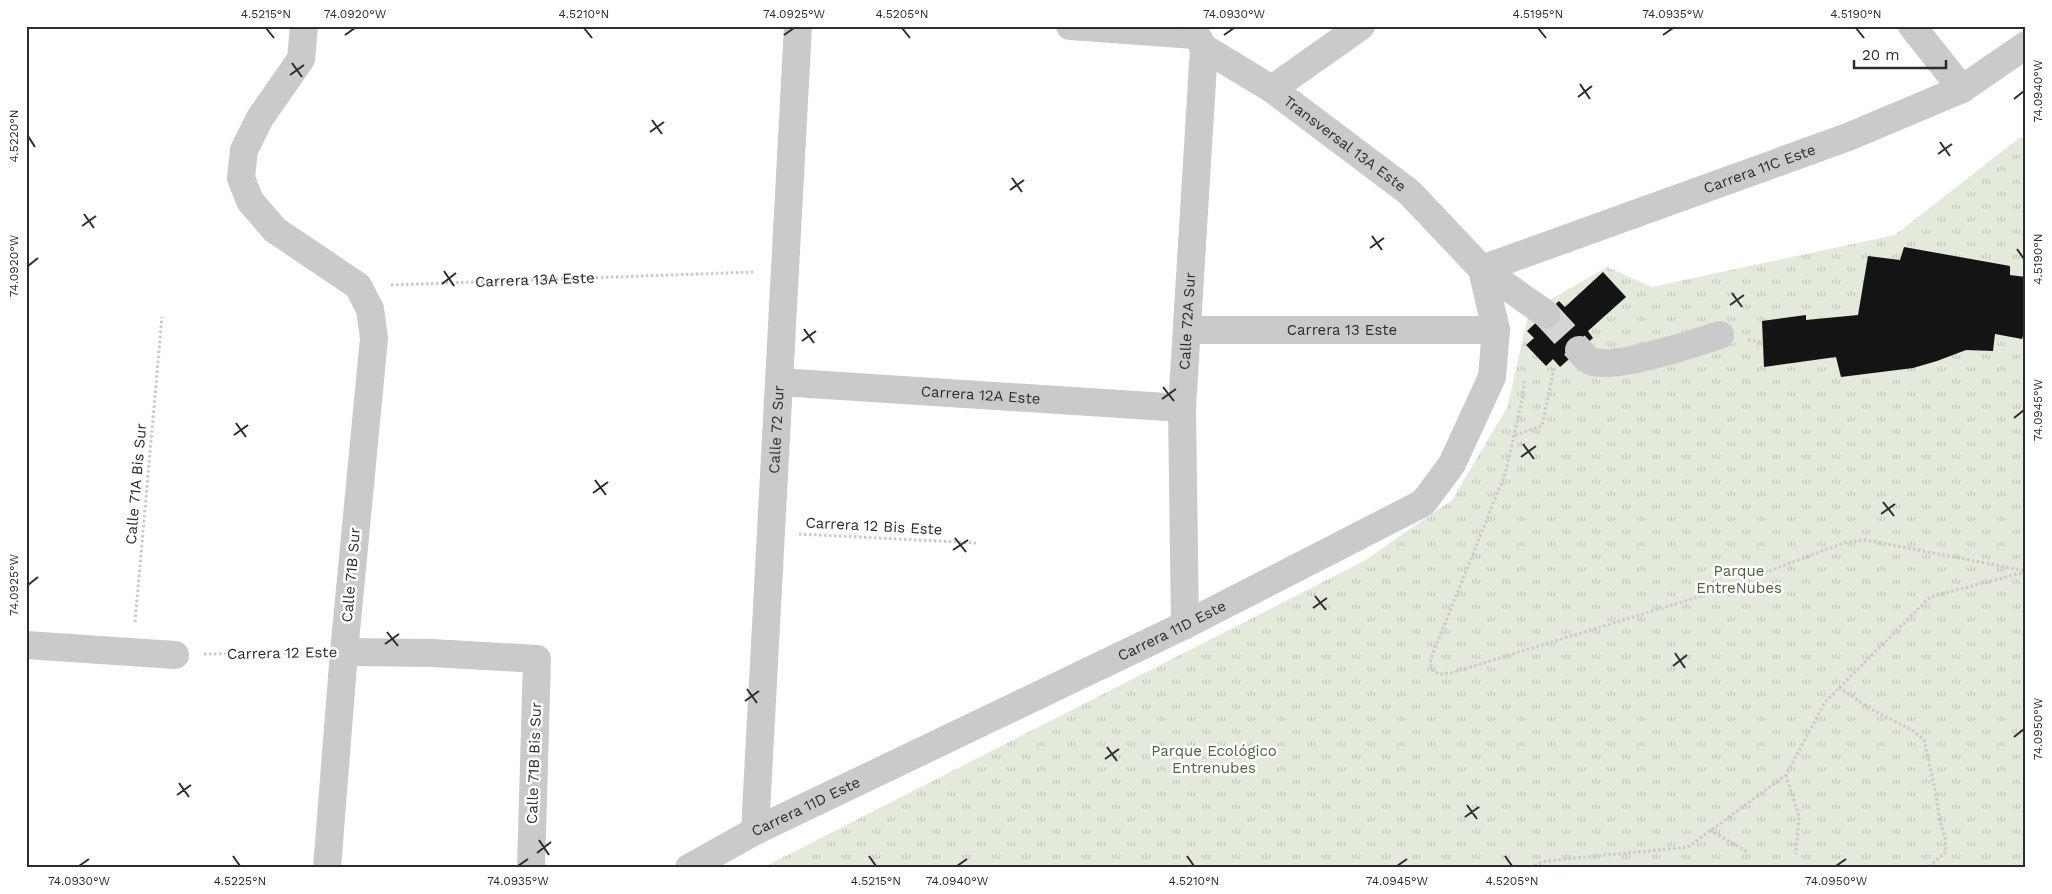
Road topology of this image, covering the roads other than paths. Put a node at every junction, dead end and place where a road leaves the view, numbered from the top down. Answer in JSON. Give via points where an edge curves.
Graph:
{"nodes":[{"id":1,"x":304,"y":26,"type":"edge"},
{"id":2,"x":798,"y":26,"type":"edge"},
{"id":3,"x":1070,"y":26,"type":"edge"},
{"id":4,"x":1360,"y":26,"type":"edge"},
{"id":5,"x":1912,"y":26,"type":"edge"},
{"id":6,"x":1197,"y":36,"type":"edge"},
{"id":7,"x":2026,"y":45,"type":"edge"},
{"id":8,"x":1272,"y":89,"type":"junction"},
{"id":9,"x":1962,"y":90,"type":"junction"},
{"id":10,"x":1482,"y":269,"type":"junction"},
{"id":11,"x":1546,"y":314,"type":"tunnel mouth"},
{"id":12,"x":1187,"y":330,"type":"junction"},
{"id":13,"x":1496,"y":330,"type":"junction"},
{"id":14,"x":1720,"y":335,"type":"dead end"},
{"id":15,"x":1579,"y":350,"type":"tunnel mouth"},
{"id":16,"x":779,"y":382,"type":"junction"},
{"id":17,"x":1182,"y":408,"type":"junction"},
{"id":18,"x":1185,"y":625,"type":"junction"},
{"id":19,"x":26,"y":645,"type":"edge"},
{"id":20,"x":344,"y":652,"type":"junction"},
{"id":21,"x":175,"y":655,"type":"road end"},
{"id":22,"x":537,"y":658,"type":"joint"},
{"id":23,"x":755,"y":831,"type":"junction"},
{"id":24,"x":327,"y":868,"type":"edge"},
{"id":25,"x":531,"y":868,"type":"edge"},
{"id":26,"x":689,"y":868,"type":"edge"}],
"edges":[{"from":1,"to":20,"type":"street","name":"Calle 71B Sur","via":[[301,59],[260,118],[244,150],[241,178],[250,201],[275,230],[358,286],[370,309],[374,338]]},
{"from":2,"to":16,"type":"street","name":"Calle 72 Sur"},
{"from":3,"to":6,"type":"street"},
{"from":4,"to":8,"type":"street"},
{"from":5,"to":9,"type":"street"},
{"from":6,"to":8,"type":"street","name":"Transversal 13A Este"},
{"from":6,"to":12,"type":"street","name":"Calle 72A Sur"},
{"from":7,"to":9,"type":"street","name":"Carrera 11C Este"},
{"from":8,"to":10,"type":"street","name":"Transversal 13A Este","via":[[1409,192]]},
{"from":9,"to":10,"type":"street","name":"Carrera 11C Este","via":[[1785,161]]},
{"from":10,"to":11,"type":"street","name":"Transversal 13A Este"},
{"from":10,"to":13,"type":"street","name":"Carrera 11D Este"},
{"from":12,"to":13,"type":"street","name":"Carrera 13 Este"},
{"from":12,"to":17,"type":"street","name":"Calle 72A Sur"},
{"from":13,"to":18,"type":"street","name":"Carrera 11D Este","via":[[1492,377],[1452,464],[1423,503]]},
{"from":14,"to":15,"type":"street","via":[[1674,350],[1612,363],[1593,362]]},
{"from":16,"to":17,"type":"street","name":"Carrera 12A Este"},
{"from":16,"to":23,"type":"street","name":"Calle 72 Sur"},
{"from":17,"to":18,"type":"street","name":"Calle 72A Sur"},
{"from":18,"to":23,"type":"street","name":"Carrera 11D Este"},
{"from":19,"to":21,"type":"street"},
{"from":20,"to":22,"type":"street","name":"Carrera 12 Este"},
{"from":20,"to":24,"type":"street","name":"Calle 71B Sur"},
{"from":22,"to":25,"type":"street","name":"Calle 71B Bis Sur"},
{"from":23,"to":26,"type":"street","name":"Carrera 11D Este"}]}
